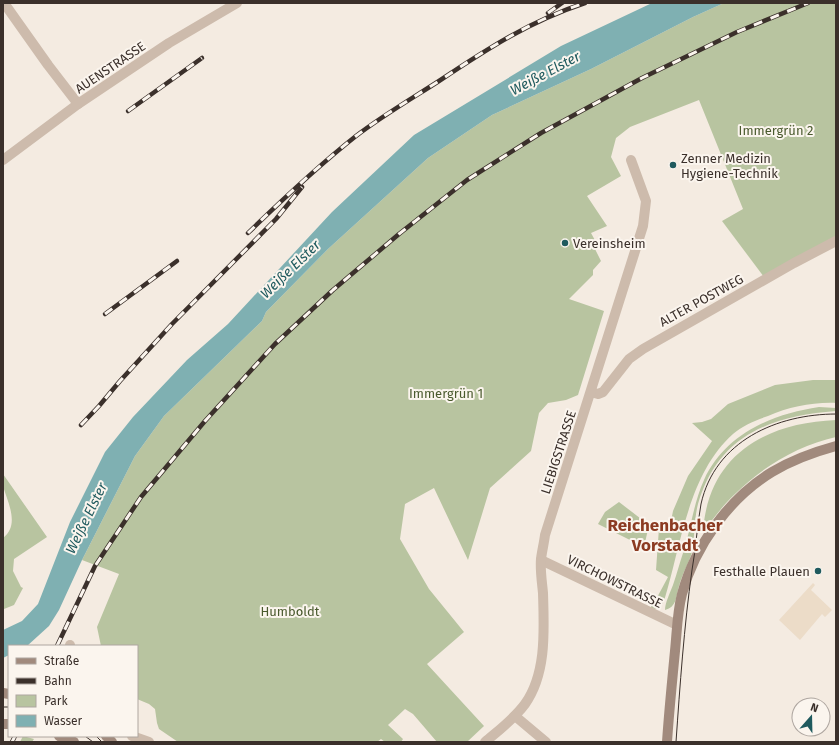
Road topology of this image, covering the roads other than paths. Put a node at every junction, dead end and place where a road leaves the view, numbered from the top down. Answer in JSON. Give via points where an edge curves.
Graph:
{"nodes":[{"id":1,"x":4,"y":3,"type":"edge"},
{"id":2,"x":238,"y":3,"type":"edge"},
{"id":3,"x":78,"y":104,"type":"junction"},
{"id":4,"x":3,"y":160,"type":"edge"},
{"id":5,"x":631,"y":160,"type":"dead end"},
{"id":6,"x":836,"y":242,"type":"edge"},
{"id":7,"x":591,"y":392,"type":"junction"},
{"id":8,"x":836,"y":446,"type":"edge"},
{"id":9,"x":541,"y":560,"type":"junction"},
{"id":10,"x":677,"y":625,"type":"junction"},
{"id":11,"x":515,"y":716,"type":"junction"},
{"id":12,"x":62,"y":737,"type":"edge"},
{"id":13,"x":135,"y":737,"type":"edge"},
{"id":14,"x":74,"y":742,"type":"edge"},
{"id":15,"x":149,"y":742,"type":"edge"},
{"id":16,"x":485,"y":742,"type":"edge"},
{"id":17,"x":546,"y":742,"type":"edge"},
{"id":18,"x":667,"y":742,"type":"edge"}],
"edges":[{"from":1,"to":3,"type":"street"},
{"from":2,"to":3,"type":"street","name":"AUENSTRASSE","via":[[169,43]]},
{"from":3,"to":4,"type":"street","name":"AUENSTRASSE"},
{"from":5,"to":7,"type":"street","name":"LIEBIGSTRASSE","via":[[646,201],[643,226]]},
{"from":6,"to":7,"type":"street","name":"ALTER POSTWEG","via":[[642,349],[629,359],[603,392]]},
{"from":7,"to":9,"type":"street","name":"LIEBIGSTRASSE","via":[[545,535]]},
{"from":8,"to":10,"type":"street","via":[[794,460],[771,473],[745,492],[728,510],[711,531],[693,563],[682,595]]},
{"from":9,"to":10,"type":"street","name":"VIRCHOWSTRASSE"},
{"from":9,"to":11,"type":"street","name":"LIEBIGSTRASSE","via":[[544,620],[539,670],[534,688]]},
{"from":10,"to":18,"type":"street"},
{"from":11,"to":16,"type":"street","name":"LIEBIGSTRASSE"},
{"from":11,"to":17,"type":"street"},
{"from":12,"to":14,"type":"street"},
{"from":13,"to":15,"type":"street"}]}
